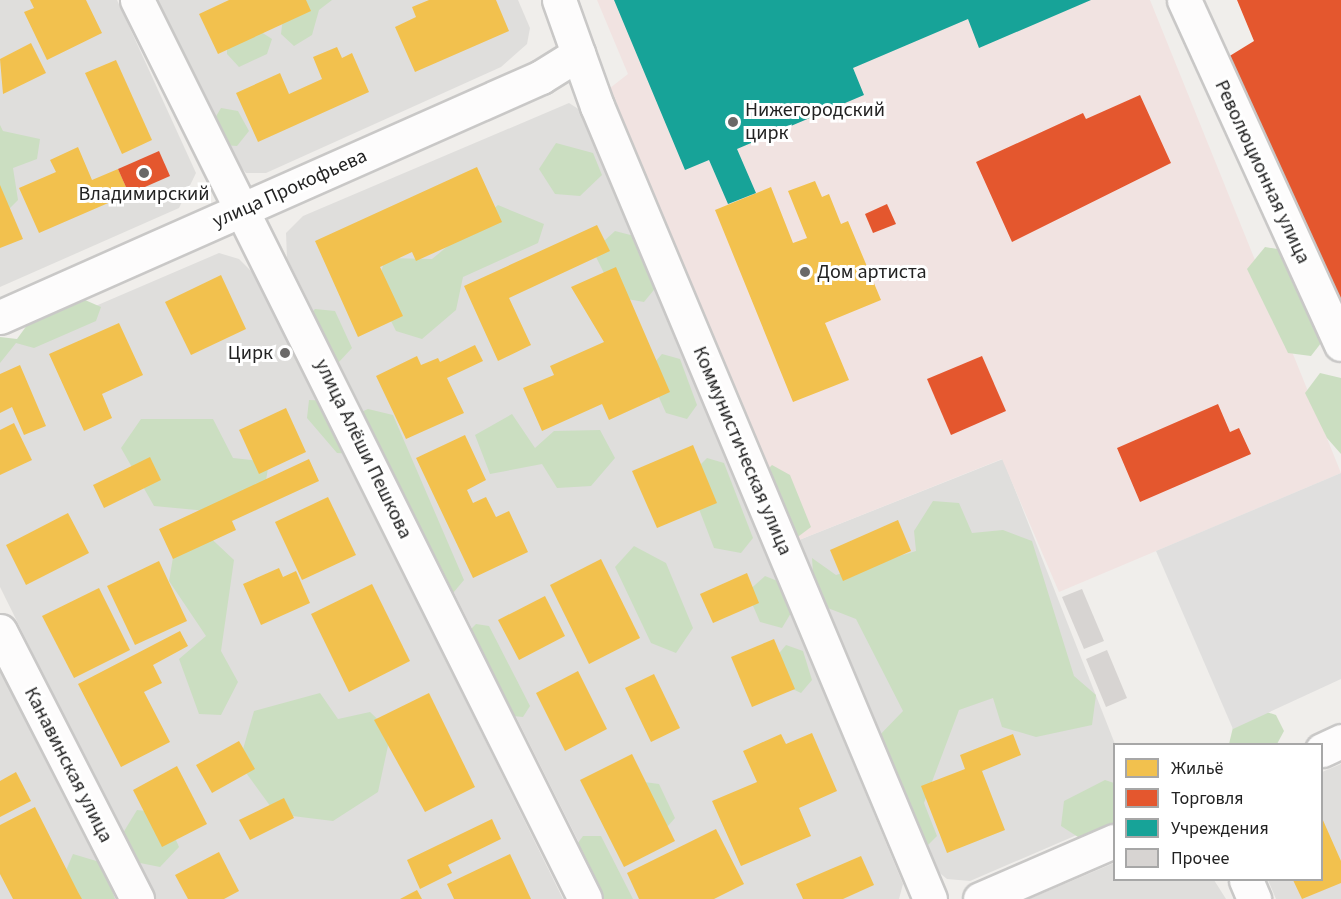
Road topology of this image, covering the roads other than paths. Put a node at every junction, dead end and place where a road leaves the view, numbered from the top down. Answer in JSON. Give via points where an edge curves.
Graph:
{"nodes":[{"id":1,"x":137,"y":0,"type":"edge"},
{"id":2,"x":559,"y":0,"type":"edge"},
{"id":3,"x":1184,"y":0,"type":"edge"},
{"id":4,"x":578,"y":54,"type":"junction"},
{"id":5,"x":243,"y":209,"type":"junction"},
{"id":6,"x":0,"y":317,"type":"edge"},
{"id":7,"x":1341,"y":344,"type":"edge"},
{"id":8,"x":0,"y":631,"type":"edge"},
{"id":9,"x":1341,"y":741,"type":"edge"},
{"id":10,"x":1323,"y":750,"type":"edge"},
{"id":11,"x":1113,"y":841,"type":"edge"},
{"id":12,"x":1247,"y":881,"type":"edge"},
{"id":13,"x":137,"y":899,"type":"edge"},
{"id":14,"x":585,"y":899,"type":"edge"},
{"id":15,"x":930,"y":899,"type":"edge"},
{"id":16,"x":980,"y":899,"type":"edge"},
{"id":17,"x":1254,"y":899,"type":"edge"}],
"edges":[{"from":1,"to":5,"type":"street","name":"улица Алёши Пешкова","via":[[215,165]]},
{"from":2,"to":4,"type":"street","name":"Коммунистическая улица"},
{"from":3,"to":7,"type":"street","name":"Революционная улица"},
{"from":4,"to":5,"type":"street","name":"улица Прокофьева","via":[[541,76]]},
{"from":4,"to":15,"type":"street","name":"Коммунистическая улица"},
{"from":5,"to":6,"type":"street","name":"улица Прокофьева"},
{"from":5,"to":14,"type":"street","name":"улица Алёши Пешкова"},
{"from":8,"to":13,"type":"street","name":"Канавинская улица"},
{"from":9,"to":10,"type":"street"},
{"from":11,"to":16,"type":"street"},
{"from":12,"to":17,"type":"street"}]}
